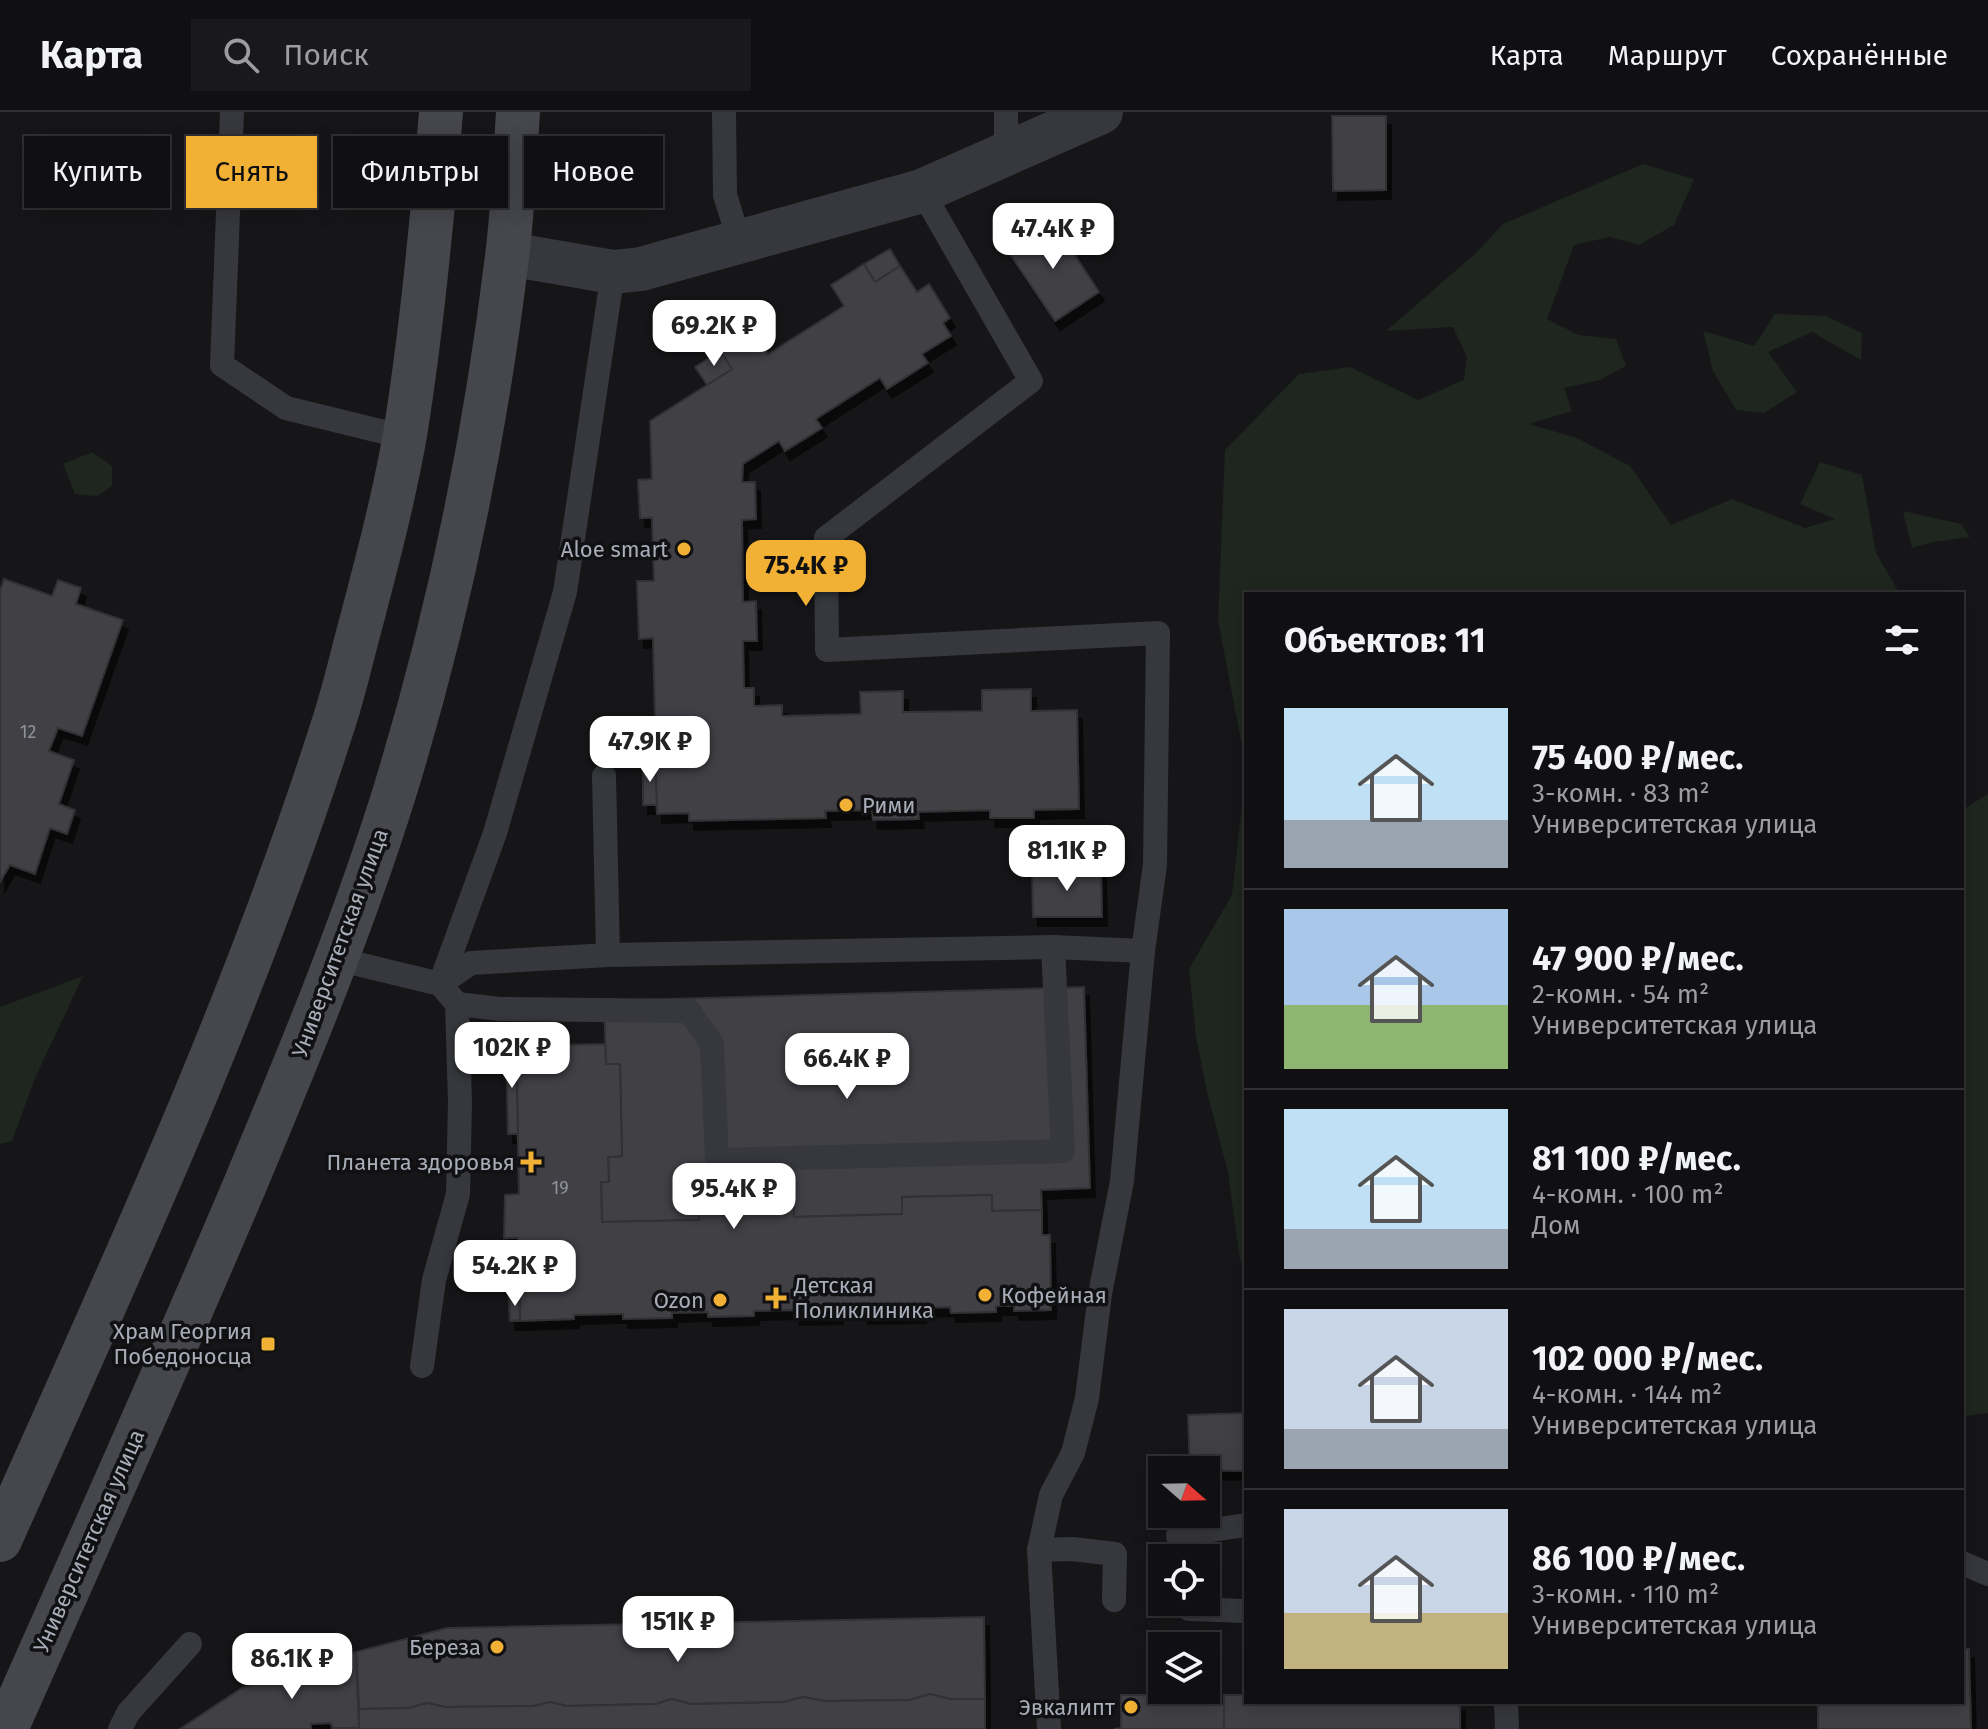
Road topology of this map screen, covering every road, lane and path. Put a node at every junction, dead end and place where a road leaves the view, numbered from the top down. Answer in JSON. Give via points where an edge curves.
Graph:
{"nodes":[{"id":1,"x":232,"y":112,"type":"edge"},
{"id":2,"x":441,"y":112,"type":"edge"},
{"id":3,"x":518,"y":112,"type":"edge"},
{"id":4,"x":724,"y":112,"type":"edge"},
{"id":5,"x":1006,"y":112,"type":"edge"},
{"id":6,"x":1101,"y":112,"type":"edge"},
{"id":7,"x":1006,"y":155,"type":"junction"},
{"id":8,"x":922,"y":191,"type":"junction"},
{"id":9,"x":739,"y":240,"type":"junction"},
{"id":10,"x":508,"y":254,"type":"junction"},
{"id":11,"x":613,"y":272,"type":"junction"},
{"id":12,"x":404,"y":437,"type":"junction"},
{"id":13,"x":604,"y":776,"type":"dead end"},
{"id":14,"x":1053,"y":947,"type":"junction"},
{"id":15,"x":1143,"y":951,"type":"junction"},
{"id":16,"x":608,"y":955,"type":"junction"},
{"id":17,"x":337,"y":959,"type":"junction"},
{"id":18,"x":440,"y":984,"type":"junction"},
{"id":19,"x":457,"y":1004,"type":"junction"},
{"id":20,"x":422,"y":1366,"type":"dead end"},
{"id":21,"x":1244,"y":1525,"type":"edge"},
{"id":22,"x":0,"y":1540,"type":"edge"},
{"id":23,"x":1180,"y":1544,"type":"edge"},
{"id":24,"x":1039,"y":1550,"type":"junction"},
{"id":25,"x":1964,"y":1564,"type":"edge"},
{"id":26,"x":1988,"y":1574,"type":"edge"},
{"id":27,"x":1114,"y":1600,"type":"dead end"},
{"id":28,"x":1220,"y":1610,"type":"edge"},
{"id":29,"x":1244,"y":1611,"type":"edge"},
{"id":30,"x":190,"y":1644,"type":"dead end"},
{"id":31,"x":1506,"y":1704,"type":"edge"},
{"id":32,"x":6,"y":1729,"type":"edge"},
{"id":33,"x":120,"y":1729,"type":"edge"},
{"id":34,"x":1049,"y":1729,"type":"edge"},
{"id":35,"x":1507,"y":1729,"type":"edge"}],
"edges":[{"from":1,"to":12,"type":"lane","via":[[222,365],[286,408]]},
{"from":2,"to":12,"type":"main road","via":[[429,255]]},
{"from":3,"to":10,"type":"main road","name":"Университетская улица"},
{"from":4,"to":9,"type":"lane","via":[[725,195]]},
{"from":5,"to":7,"type":"lane"},
{"from":6,"to":7,"type":"street"},
{"from":7,"to":8,"type":"street"},
{"from":8,"to":9,"type":"street"},
{"from":8,"to":15,"type":"lane","via":[[1031,381],[826,538],[827,650],[1158,633],[1155,865]]},
{"from":9,"to":11,"type":"street"},
{"from":10,"to":11,"type":"street"},
{"from":10,"to":17,"type":"main road","name":"Университетская улица","via":[[479,449],[430,667]]},
{"from":11,"to":18,"type":"lane","via":[[565,592],[495,833]]},
{"from":12,"to":22,"type":"main road","via":[[333,726],[282,874],[150,1202]]},
{"from":13,"to":16,"type":"lane"},
{"from":14,"to":15,"type":"lane"},
{"from":14,"to":16,"type":"lane"},
{"from":14,"to":19,"type":"lane","via":[[1063,1151],[717,1160],[712,1044],[689,1011]]},
{"from":15,"to":24,"type":"lane","via":[[1122,1181],[1087,1398],[1073,1453],[1051,1495]]},
{"from":16,"to":18,"type":"lane","via":[[471,963]]},
{"from":17,"to":18,"type":"lane"},
{"from":17,"to":32,"type":"main road","name":"Университетская улица","via":[[218,1248]]},
{"from":18,"to":19,"type":"lane"},
{"from":19,"to":20,"type":"lane","via":[[458,1194],[434,1280]]},
{"from":21,"to":23,"type":"lane","via":[[1178,1535]]},
{"from":24,"to":27,"type":"lane","via":[[1115,1554]]},
{"from":24,"to":34,"type":"lane"},
{"from":25,"to":26,"type":"lane"},
{"from":28,"to":29,"type":"lane"},
{"from":30,"to":33,"type":"lane"},
{"from":31,"to":35,"type":"lane"}]}
